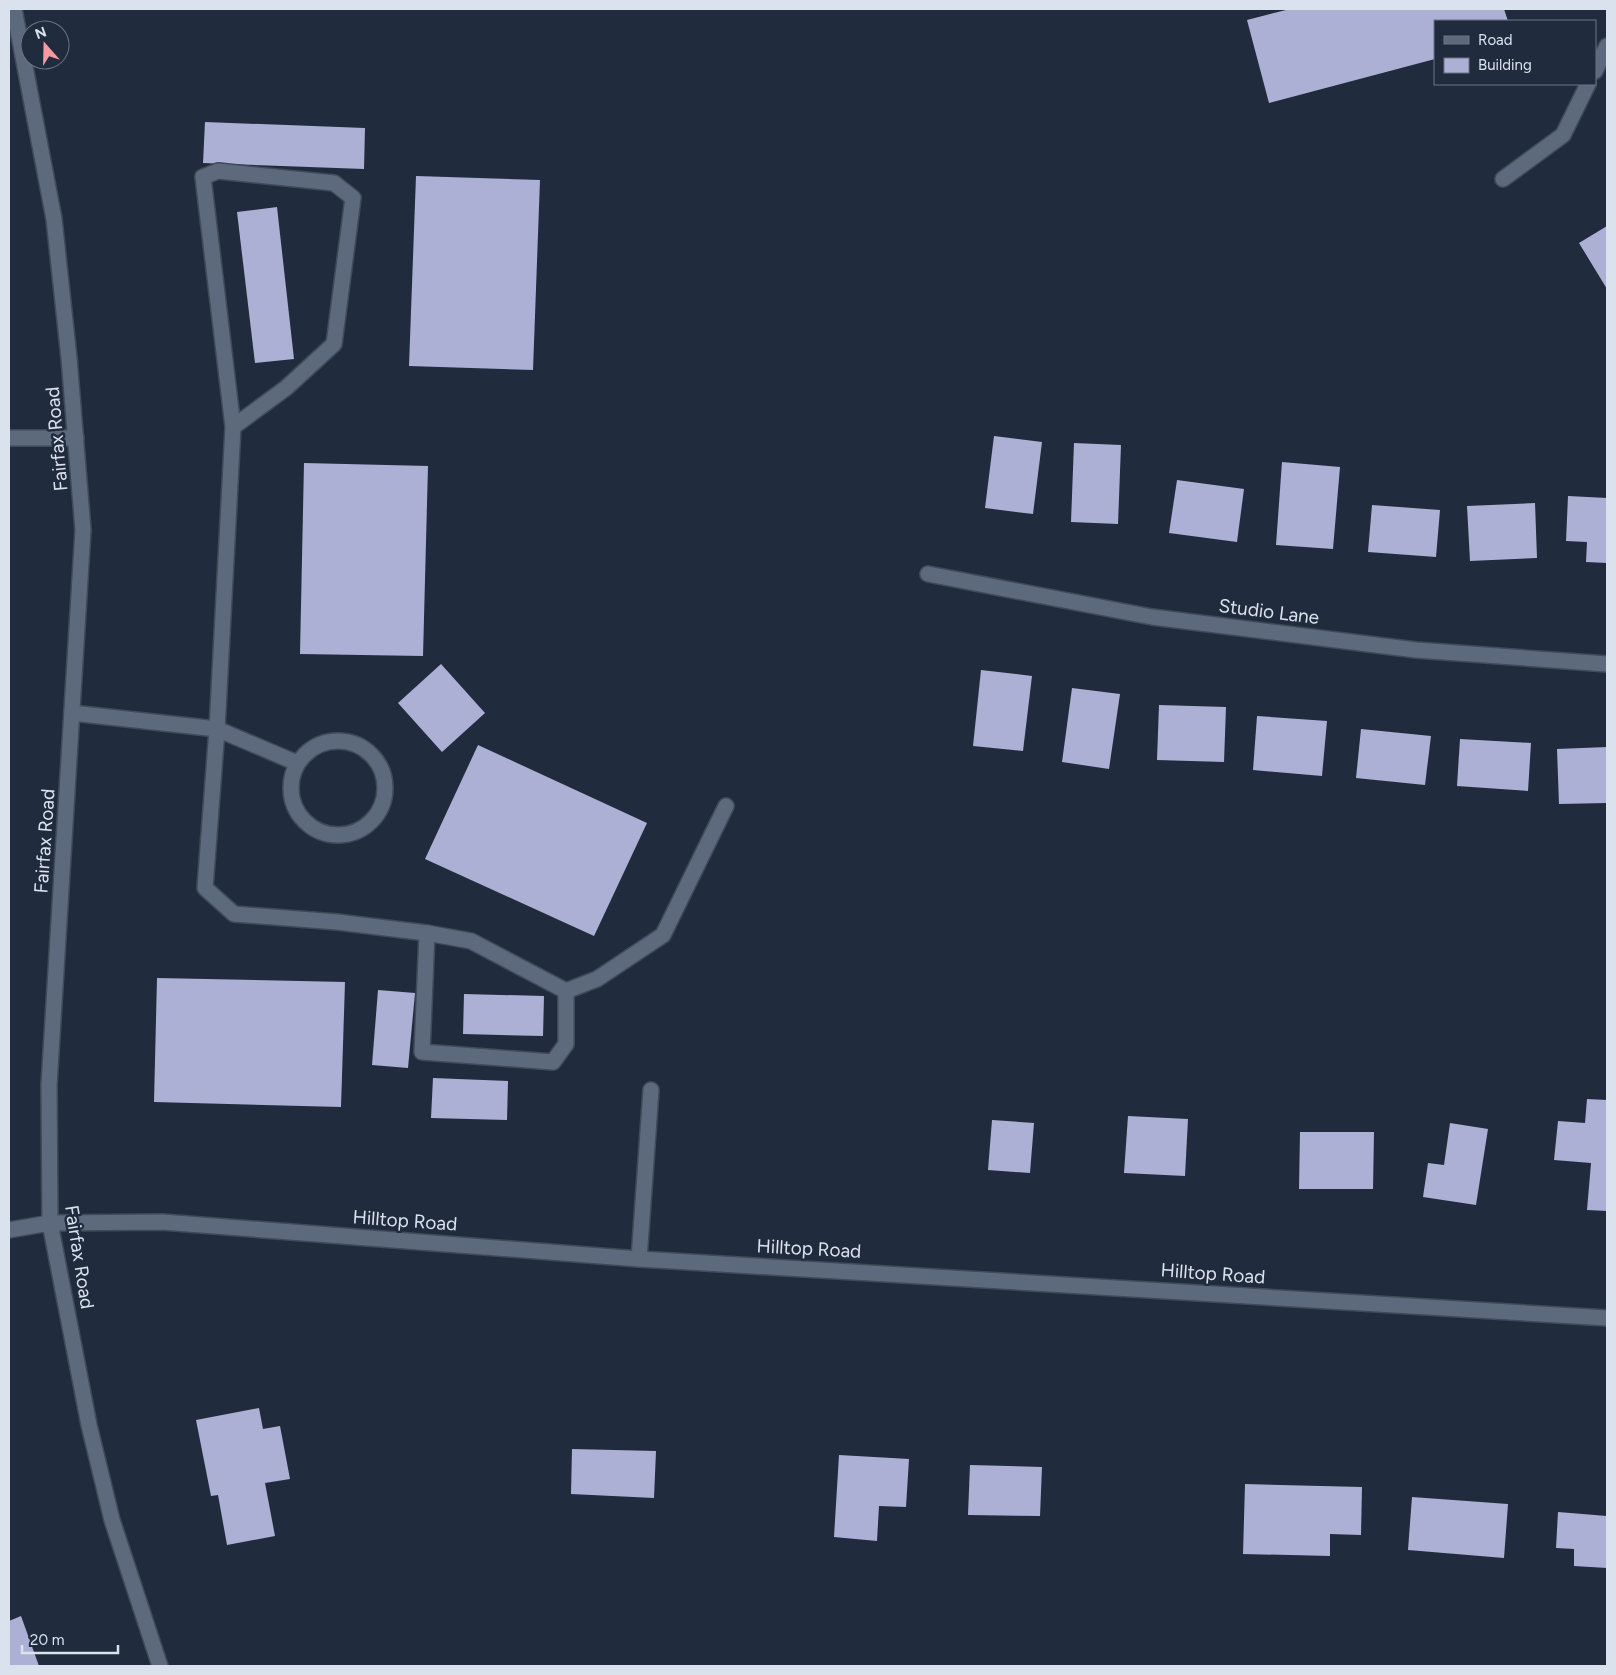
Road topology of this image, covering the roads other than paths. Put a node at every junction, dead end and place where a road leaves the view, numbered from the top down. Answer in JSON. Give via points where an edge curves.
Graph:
{"nodes":[{"id":1,"x":14,"y":9,"type":"edge"},
{"id":2,"x":1607,"y":46,"type":"edge"},
{"id":3,"x":1596,"y":69,"type":"edge"},
{"id":4,"x":1588,"y":85,"type":"edge"},
{"id":5,"x":1503,"y":179,"type":"dead end"},
{"id":6,"x":233,"y":427,"type":"junction"},
{"id":7,"x":9,"y":438,"type":"edge"},
{"id":8,"x":76,"y":438,"type":"junction"},
{"id":9,"x":928,"y":574,"type":"dead end"},
{"id":10,"x":1607,"y":664,"type":"edge"},
{"id":11,"x":72,"y":712,"type":"junction"},
{"id":12,"x":217,"y":729,"type":"junction"},
{"id":13,"x":297,"y":763,"type":"junction"},
{"id":14,"x":726,"y":806,"type":"dead end"},
{"id":15,"x":427,"y":933,"type":"junction"},
{"id":16,"x":566,"y":991,"type":"junction"},
{"id":17,"x":651,"y":1090,"type":"dead end"},
{"id":18,"x":50,"y":1223,"type":"junction"},
{"id":19,"x":9,"y":1230,"type":"edge"},
{"id":20,"x":639,"y":1259,"type":"junction"},
{"id":21,"x":1607,"y":1318,"type":"edge"},
{"id":22,"x":160,"y":1666,"type":"edge"}],
"edges":[{"from":1,"to":8,"type":"street","name":"Fairfax Road","via":[[54,219]]},
{"from":2,"to":3,"type":"street"},
{"from":4,"to":5,"type":"street","via":[[1563,135]]},
{"from":6,"to":6,"type":"street","via":[[203,177],[218,171],[334,183],[354,198],[334,344],[286,388]]},
{"from":6,"to":12,"type":"street"},
{"from":7,"to":8,"type":"street"},
{"from":8,"to":11,"type":"street","name":"Fairfax Road","via":[[83,530]]},
{"from":9,"to":10,"type":"street","name":"Studio Lane","via":[[1152,617],[1416,650]]},
{"from":11,"to":12,"type":"street"},
{"from":11,"to":18,"type":"street","name":"Fairfax Road","via":[[49,1085]]},
{"from":12,"to":13,"type":"street"},
{"from":12,"to":15,"type":"street","via":[[205,888],[234,914]]},
{"from":13,"to":13,"type":"street","via":[[290,792],[302,820],[314,830],[336,835],[358,831],[380,810],[384,778],[368,751],[338,741],[308,751]]},
{"from":14,"to":16,"type":"street","via":[[663,935],[597,979]]},
{"from":15,"to":16,"type":"street","via":[[471,941]]},
{"from":15,"to":16,"type":"street","via":[[422,1052],[553,1062],[566,1044]]},
{"from":17,"to":20,"type":"street"},
{"from":18,"to":19,"type":"street","name":"Hilltop Road"},
{"from":18,"to":20,"type":"street","name":"Hilltop Road","via":[[162,1222]]},
{"from":18,"to":22,"type":"street","name":"Fairfax Road","via":[[110,1510]]},
{"from":20,"to":21,"type":"street","name":"Hilltop Road"}]}
